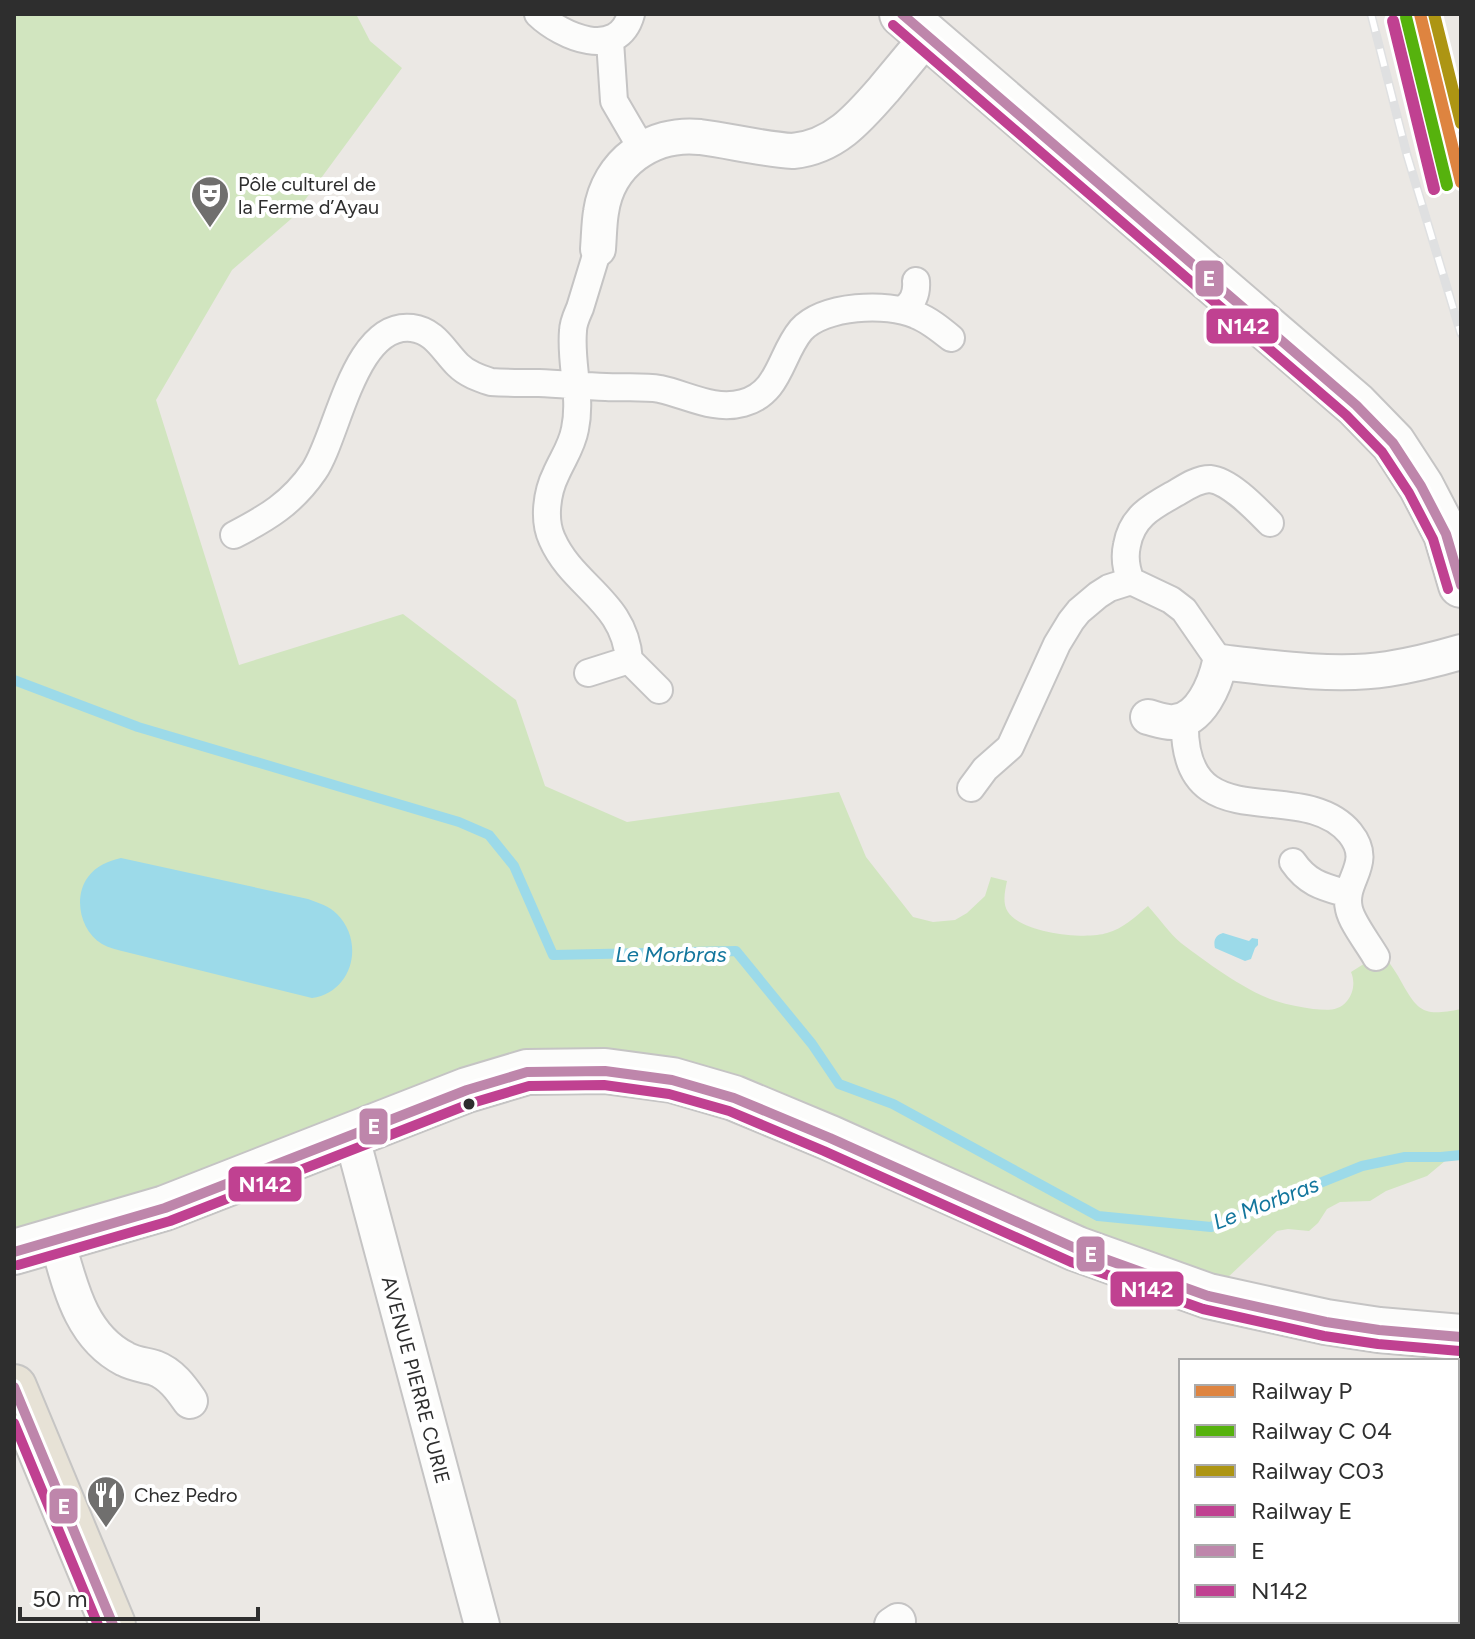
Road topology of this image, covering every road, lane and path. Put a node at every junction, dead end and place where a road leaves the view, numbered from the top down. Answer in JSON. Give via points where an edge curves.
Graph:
{"nodes":[{"id":1,"x":538,"y":14,"type":"edge"},
{"id":2,"x":631,"y":14,"type":"edge"},
{"id":3,"x":915,"y":25,"type":"edge"},
{"id":4,"x":610,"y":41,"type":"junction"},
{"id":5,"x":642,"y":149,"type":"junction"},
{"id":6,"x":598,"y":249,"type":"joint"},
{"id":7,"x":916,"y":281,"type":"dead end"},
{"id":8,"x":901,"y":310,"type":"junction"},
{"id":9,"x":951,"y":338,"type":"dead end"},
{"id":10,"x":576,"y":386,"type":"junction"},
{"id":11,"x":1270,"y":523,"type":"dead end"},
{"id":12,"x":234,"y":535,"type":"dead end"},
{"id":13,"x":1131,"y":581,"type":"junction"},
{"id":14,"x":1461,"y":585,"type":"edge"},
{"id":15,"x":1461,"y":652,"type":"edge"},
{"id":16,"x":629,"y":660,"type":"junction"},
{"id":17,"x":1220,"y":662,"type":"junction"},
{"id":18,"x":588,"y":673,"type":"dead end"},
{"id":19,"x":659,"y":690,"type":"dead end"},
{"id":20,"x":1148,"y":717,"type":"dead end"},
{"id":21,"x":1185,"y":719,"type":"junction"},
{"id":22,"x":971,"y":788,"type":"dead end"},
{"id":23,"x":1293,"y":862,"type":"dead end"},
{"id":24,"x":1348,"y":894,"type":"junction"},
{"id":25,"x":1376,"y":957,"type":"dead end"},
{"id":26,"x":351,"y":1134,"type":"junction"},
{"id":27,"x":57,"y":1240,"type":"junction"},
{"id":28,"x":14,"y":1252,"type":"edge"},
{"id":29,"x":1461,"y":1337,"type":"edge"},
{"id":30,"x":14,"y":1387,"type":"edge"},
{"id":31,"x":190,"y":1401,"type":"dead end"},
{"id":32,"x":113,"y":1625,"type":"edge"},
{"id":33,"x":482,"y":1625,"type":"edge"}],
"edges":[{"from":1,"to":4,"type":"street","via":[[569,33]]},
{"from":2,"to":4,"type":"street","via":[[623,31]]},
{"from":3,"to":5,"type":"street","via":[[858,120],[824,143],[793,151],[689,137]]},
{"from":3,"to":14,"type":"street","via":[[1356,405],[1393,443],[1421,486],[1446,534]]},
{"from":4,"to":5,"type":"street","via":[[614,101]]},
{"from":5,"to":6,"type":"street","via":[[611,179]]},
{"from":6,"to":10,"type":"street","via":[[573,329]]},
{"from":7,"to":8,"type":"street","via":[[912,300]]},
{"from":8,"to":9,"type":"street"},
{"from":8,"to":10,"type":"street","via":[[835,311],[812,320],[794,341],[772,384],[745,403],[724,406],[660,389]]},
{"from":10,"to":12,"type":"street","via":[[491,382],[467,372],[426,333],[390,331],[362,361],[306,481],[276,511]]},
{"from":10,"to":16,"type":"street","via":[[576,427],[550,490],[550,535],[619,622]]},
{"from":11,"to":13,"type":"street","via":[[1223,483],[1195,483],[1147,510],[1134,524],[1125,560]]},
{"from":13,"to":17,"type":"street","via":[[1184,610]]},
{"from":13,"to":22,"type":"street","via":[[1098,595],[1071,621],[1010,747]]},
{"from":15,"to":17,"type":"street","via":[[1356,671]]},
{"from":16,"to":18,"type":"street"},
{"from":16,"to":19,"type":"street"},
{"from":17,"to":21,"type":"street","via":[[1208,695]]},
{"from":20,"to":21,"type":"street"},
{"from":21,"to":24,"type":"street","via":[[1189,760],[1214,791],[1237,801],[1311,810],[1344,828],[1360,859]]},
{"from":23,"to":24,"type":"street","via":[[1308,879]]},
{"from":24,"to":25,"type":"street","via":[[1351,915]]},
{"from":26,"to":27,"type":"street","via":[[165,1208]]},
{"from":26,"to":29,"type":"street","via":[[527,1072],[605,1071],[672,1080],[734,1098],[1077,1249],[1208,1296],[1326,1322]]},
{"from":26,"to":33,"type":"street","name":"AVENUE PIERRE CURIE"},
{"from":27,"to":28,"type":"street"},
{"from":27,"to":31,"type":"street","via":[[74,1299],[97,1337],[128,1361],[159,1369]]},
{"from":30,"to":32,"type":"main road"}]}
